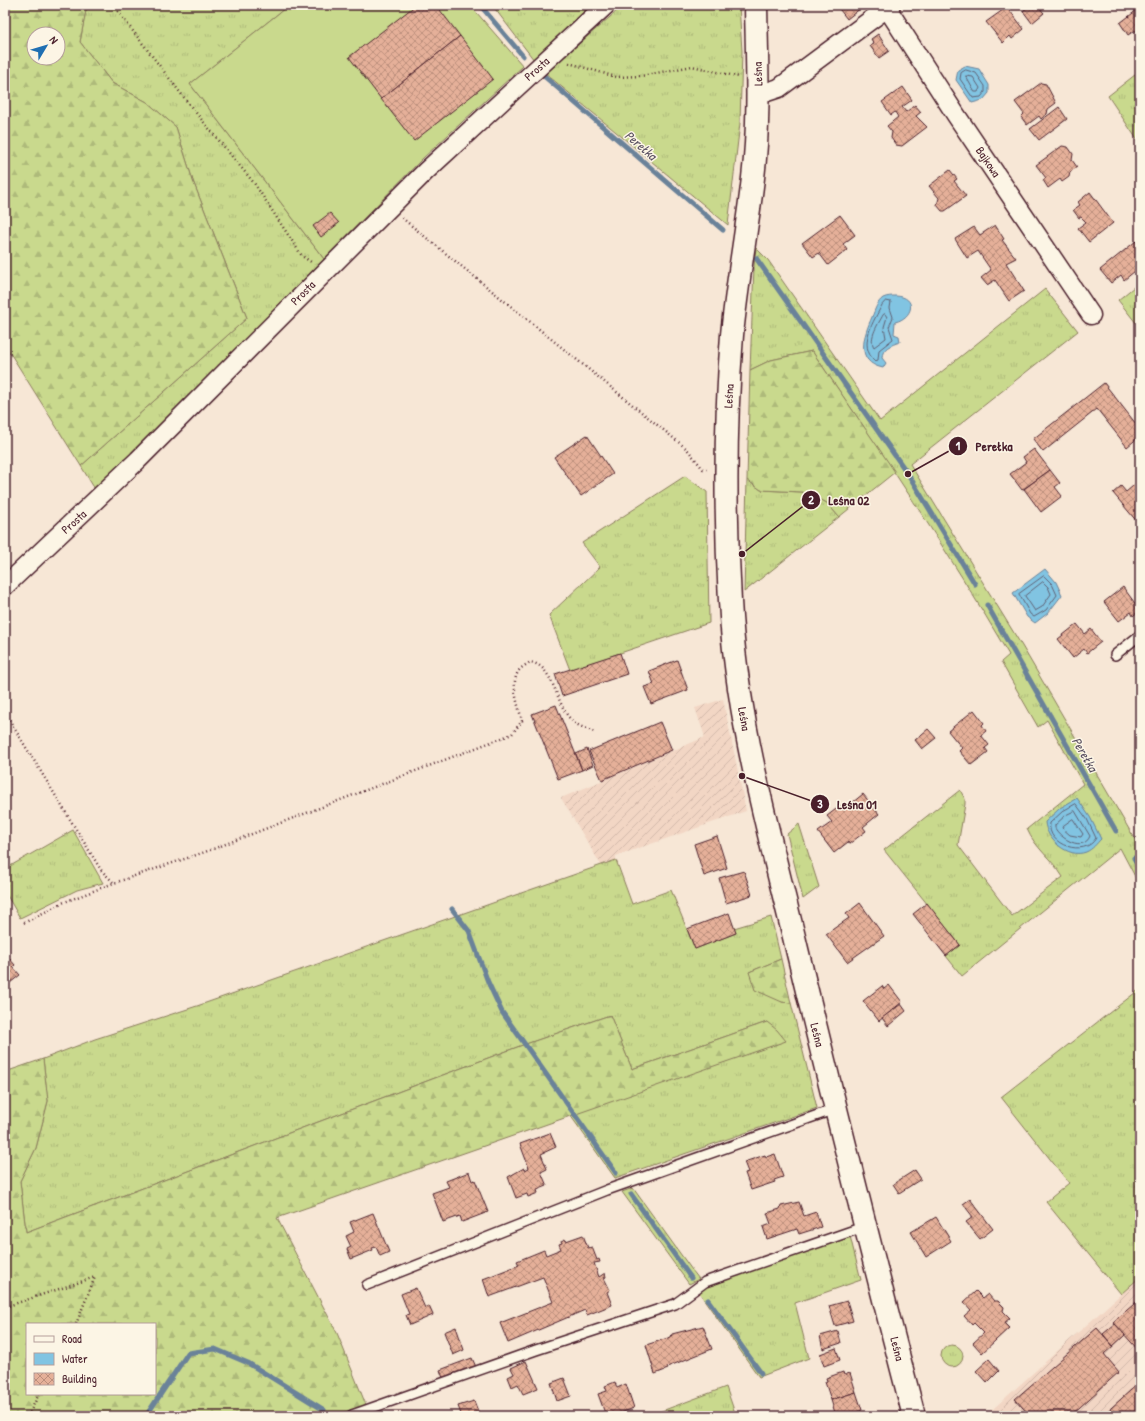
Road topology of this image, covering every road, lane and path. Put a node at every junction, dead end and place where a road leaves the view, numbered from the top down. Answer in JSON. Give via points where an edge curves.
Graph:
{"nodes":[{"id":1,"x":113,"y":5,"type":"edge"},
{"id":2,"x":606,"y":5,"type":"edge"},
{"id":3,"x":756,"y":5,"type":"edge"},
{"id":4,"x":889,"y":6,"type":"edge"},
{"id":5,"x":542,"y":64,"type":"junction"},
{"id":6,"x":751,"y":87,"type":"junction"},
{"id":7,"x":389,"y":207,"type":"junction"},
{"id":8,"x":324,"y":272,"type":"junction"},
{"id":9,"x":1091,"y":315,"type":"dead end"},
{"id":10,"x":709,"y":470,"type":"dead end"},
{"id":11,"x":5,"y":586,"type":"edge"},
{"id":12,"x":1140,"y":635,"type":"edge"},
{"id":13,"x":1115,"y":655,"type":"dead end"},
{"id":14,"x":5,"y":713,"type":"edge"},
{"id":15,"x":594,"y":732,"type":"dead end"},
{"id":16,"x":114,"y":883,"type":"junction"},
{"id":17,"x":24,"y":923,"type":"dead end"},
{"id":18,"x":835,"y":1109,"type":"junction"},
{"id":19,"x":866,"y":1226,"type":"junction"},
{"id":20,"x":367,"y":1285,"type":"dead end"},
{"id":21,"x":5,"y":1307,"type":"edge"},
{"id":22,"x":76,"y":1323,"type":"edge"},
{"id":23,"x":38,"y":1395,"type":"edge"},
{"id":24,"x":352,"y":1415,"type":"dead end"},
{"id":25,"x":28,"y":1416,"type":"edge"},
{"id":26,"x":914,"y":1416,"type":"edge"}],
"edges":[{"from":1,"to":8,"type":"path","via":[[192,108],[254,183],[302,256]]},
{"from":2,"to":5,"type":"street","name":"Prosta"},
{"from":3,"to":6,"type":"street","name":"Leśna"},
{"from":4,"to":6,"type":"street","via":[[779,88]]},
{"from":4,"to":9,"type":"street","name":"Bajkowa","via":[[956,115]]},
{"from":5,"to":6,"type":"path","via":[[549,65],[558,60],[616,78],[692,66],[732,74]]},
{"from":5,"to":7,"type":"street","name":"Prosta"},
{"from":6,"to":18,"type":"street","name":"Leśna","via":[[753,179],[732,335],[728,405],[730,605],[738,684],[752,763]]},
{"from":7,"to":8,"type":"street","name":"Prosta"},
{"from":7,"to":10,"type":"path","via":[[687,449],[703,469]]},
{"from":8,"to":11,"type":"street","name":"Prosta","via":[[88,510]]},
{"from":12,"to":13,"type":"lane"},
{"from":14,"to":16,"type":"path","via":[[102,870]]},
{"from":15,"to":16,"type":"path","via":[[574,722],[564,708],[547,673],[539,663],[530,662],[518,671],[515,680],[522,721],[512,734],[205,852]]},
{"from":16,"to":17,"type":"path","via":[[62,903]]},
{"from":18,"to":19,"type":"street","name":"Leśna"},
{"from":18,"to":20,"type":"lane","via":[[607,1190]]},
{"from":19,"to":24,"type":"lane","via":[[705,1282],[675,1304]]},
{"from":19,"to":26,"type":"street","name":"Leśna"},
{"from":21,"to":22,"type":"path","via":[[95,1277]]},
{"from":23,"to":25,"type":"path"}]}
